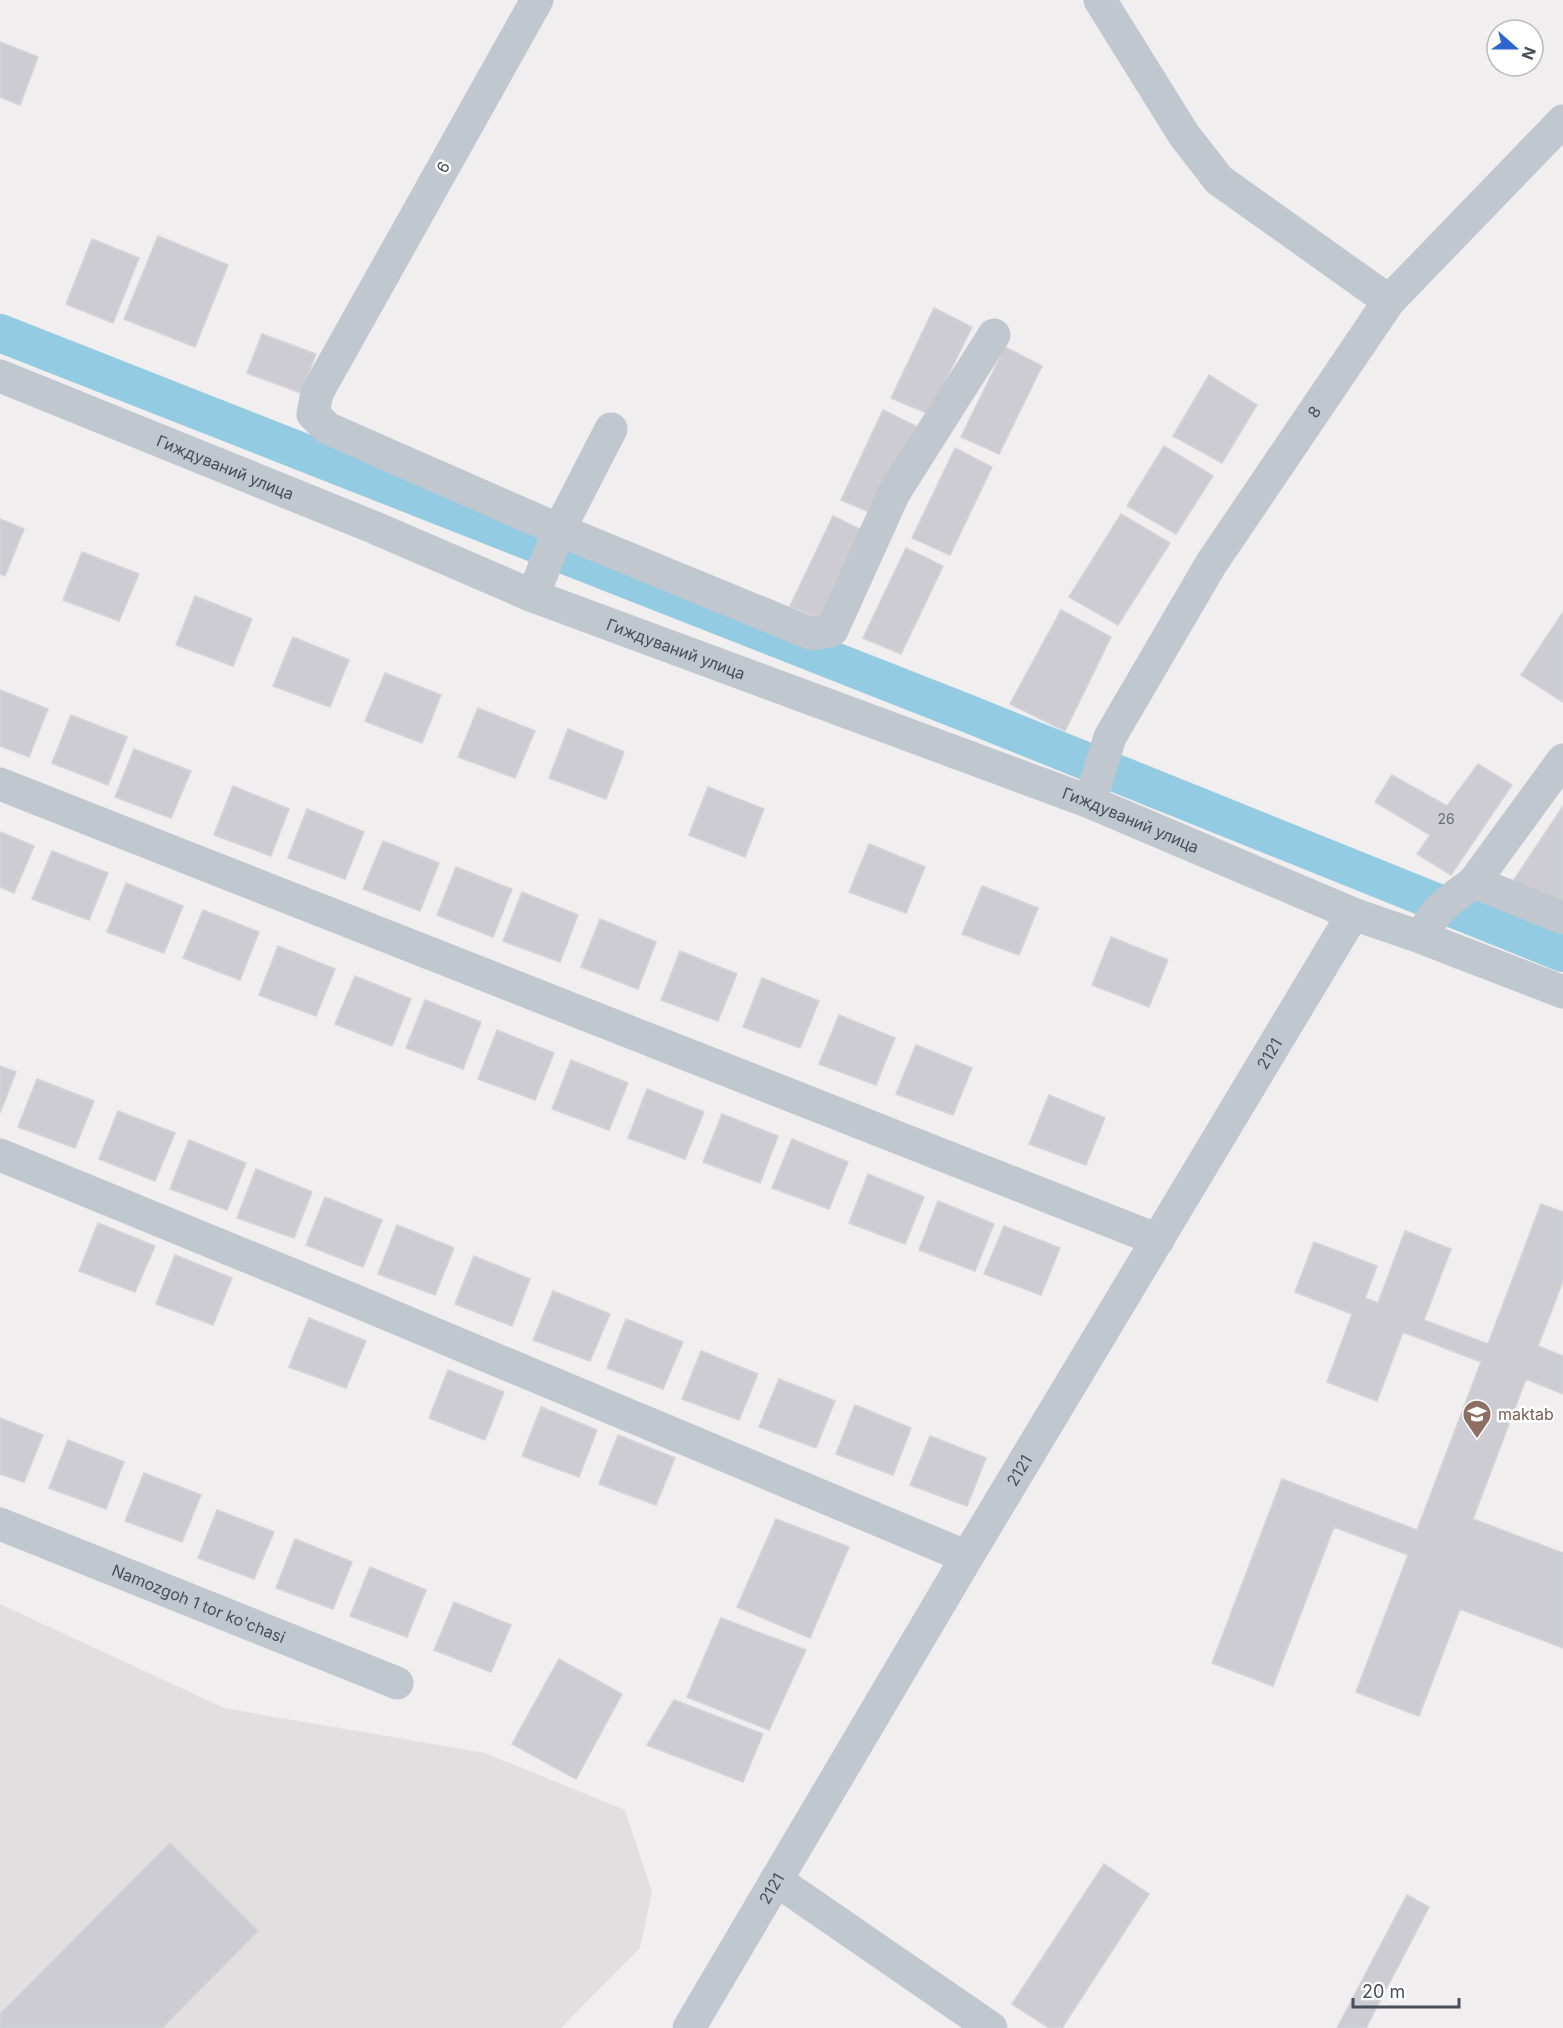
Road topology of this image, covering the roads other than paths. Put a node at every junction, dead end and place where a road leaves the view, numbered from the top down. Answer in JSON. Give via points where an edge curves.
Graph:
{"nodes":[{"id":1,"x":1100,"y":0,"type":"edge"},
{"id":2,"x":527,"y":2,"type":"edge"},
{"id":3,"x":1563,"y":121,"type":"edge"},
{"id":4,"x":1389,"y":301,"type":"junction"},
{"id":5,"x":994,"y":335,"type":"dead end"},
{"id":6,"x":0,"y":376,"type":"edge"},
{"id":7,"x":611,"y":429,"type":"dead end"},
{"id":8,"x":556,"y":537,"type":"junction"},
{"id":9,"x":535,"y":591,"type":"junction"},
{"id":10,"x":1563,"y":760,"type":"edge"},
{"id":11,"x":0,"y":784,"type":"edge"},
{"id":12,"x":1090,"y":802,"type":"junction"},
{"id":13,"x":1474,"y":882,"type":"junction"},
{"id":14,"x":1353,"y":914,"type":"junction"},
{"id":15,"x":1563,"y":918,"type":"edge"},
{"id":16,"x":1425,"y":932,"type":"junction"},
{"id":17,"x":1563,"y":992,"type":"edge"},
{"id":18,"x":0,"y":1155,"type":"edge"},
{"id":19,"x":1158,"y":1240,"type":"junction"},
{"id":20,"x":0,"y":1524,"type":"edge"},
{"id":21,"x":968,"y":1557,"type":"junction"},
{"id":22,"x":397,"y":1683,"type":"dead end"},
{"id":23,"x":776,"y":1880,"type":"junction"},
{"id":24,"x":689,"y":2028,"type":"edge"},
{"id":25,"x":991,"y":2028,"type":"edge"}],
"edges":[{"from":1,"to":4,"type":"street","via":[[1184,135],[1219,180]]},
{"from":2,"to":8,"type":"street","name":"6","via":[[317,393],[313,414],[327,428]]},
{"from":3,"to":4,"type":"street","name":"8"},
{"from":4,"to":12,"type":"street","name":"8","via":[[1211,564],[1110,737]]},
{"from":5,"to":8,"type":"street","via":[[894,493],[832,630],[812,634]]},
{"from":6,"to":9,"type":"street","name":"Гиждуваний улица"},
{"from":7,"to":8,"type":"street"},
{"from":8,"to":9,"type":"street"},
{"from":9,"to":12,"type":"street","name":"Гиждуваний улица"},
{"from":10,"to":13,"type":"street"},
{"from":11,"to":19,"type":"street"},
{"from":12,"to":14,"type":"street","name":"Гиждуваний улица"},
{"from":13,"to":15,"type":"street"},
{"from":13,"to":16,"type":"street","via":[[1442,906]]},
{"from":14,"to":16,"type":"street","name":"Гиждуваний улица"},
{"from":14,"to":19,"type":"street","name":"2121"},
{"from":16,"to":17,"type":"street","name":"Гиждуваний улица"},
{"from":18,"to":21,"type":"street"},
{"from":19,"to":21,"type":"street","name":"2121"},
{"from":20,"to":22,"type":"street","name":"Namozgoh 1 tor ko'chasi"},
{"from":21,"to":23,"type":"street","name":"2121"},
{"from":23,"to":24,"type":"street","name":"2121"},
{"from":23,"to":25,"type":"street"}]}
